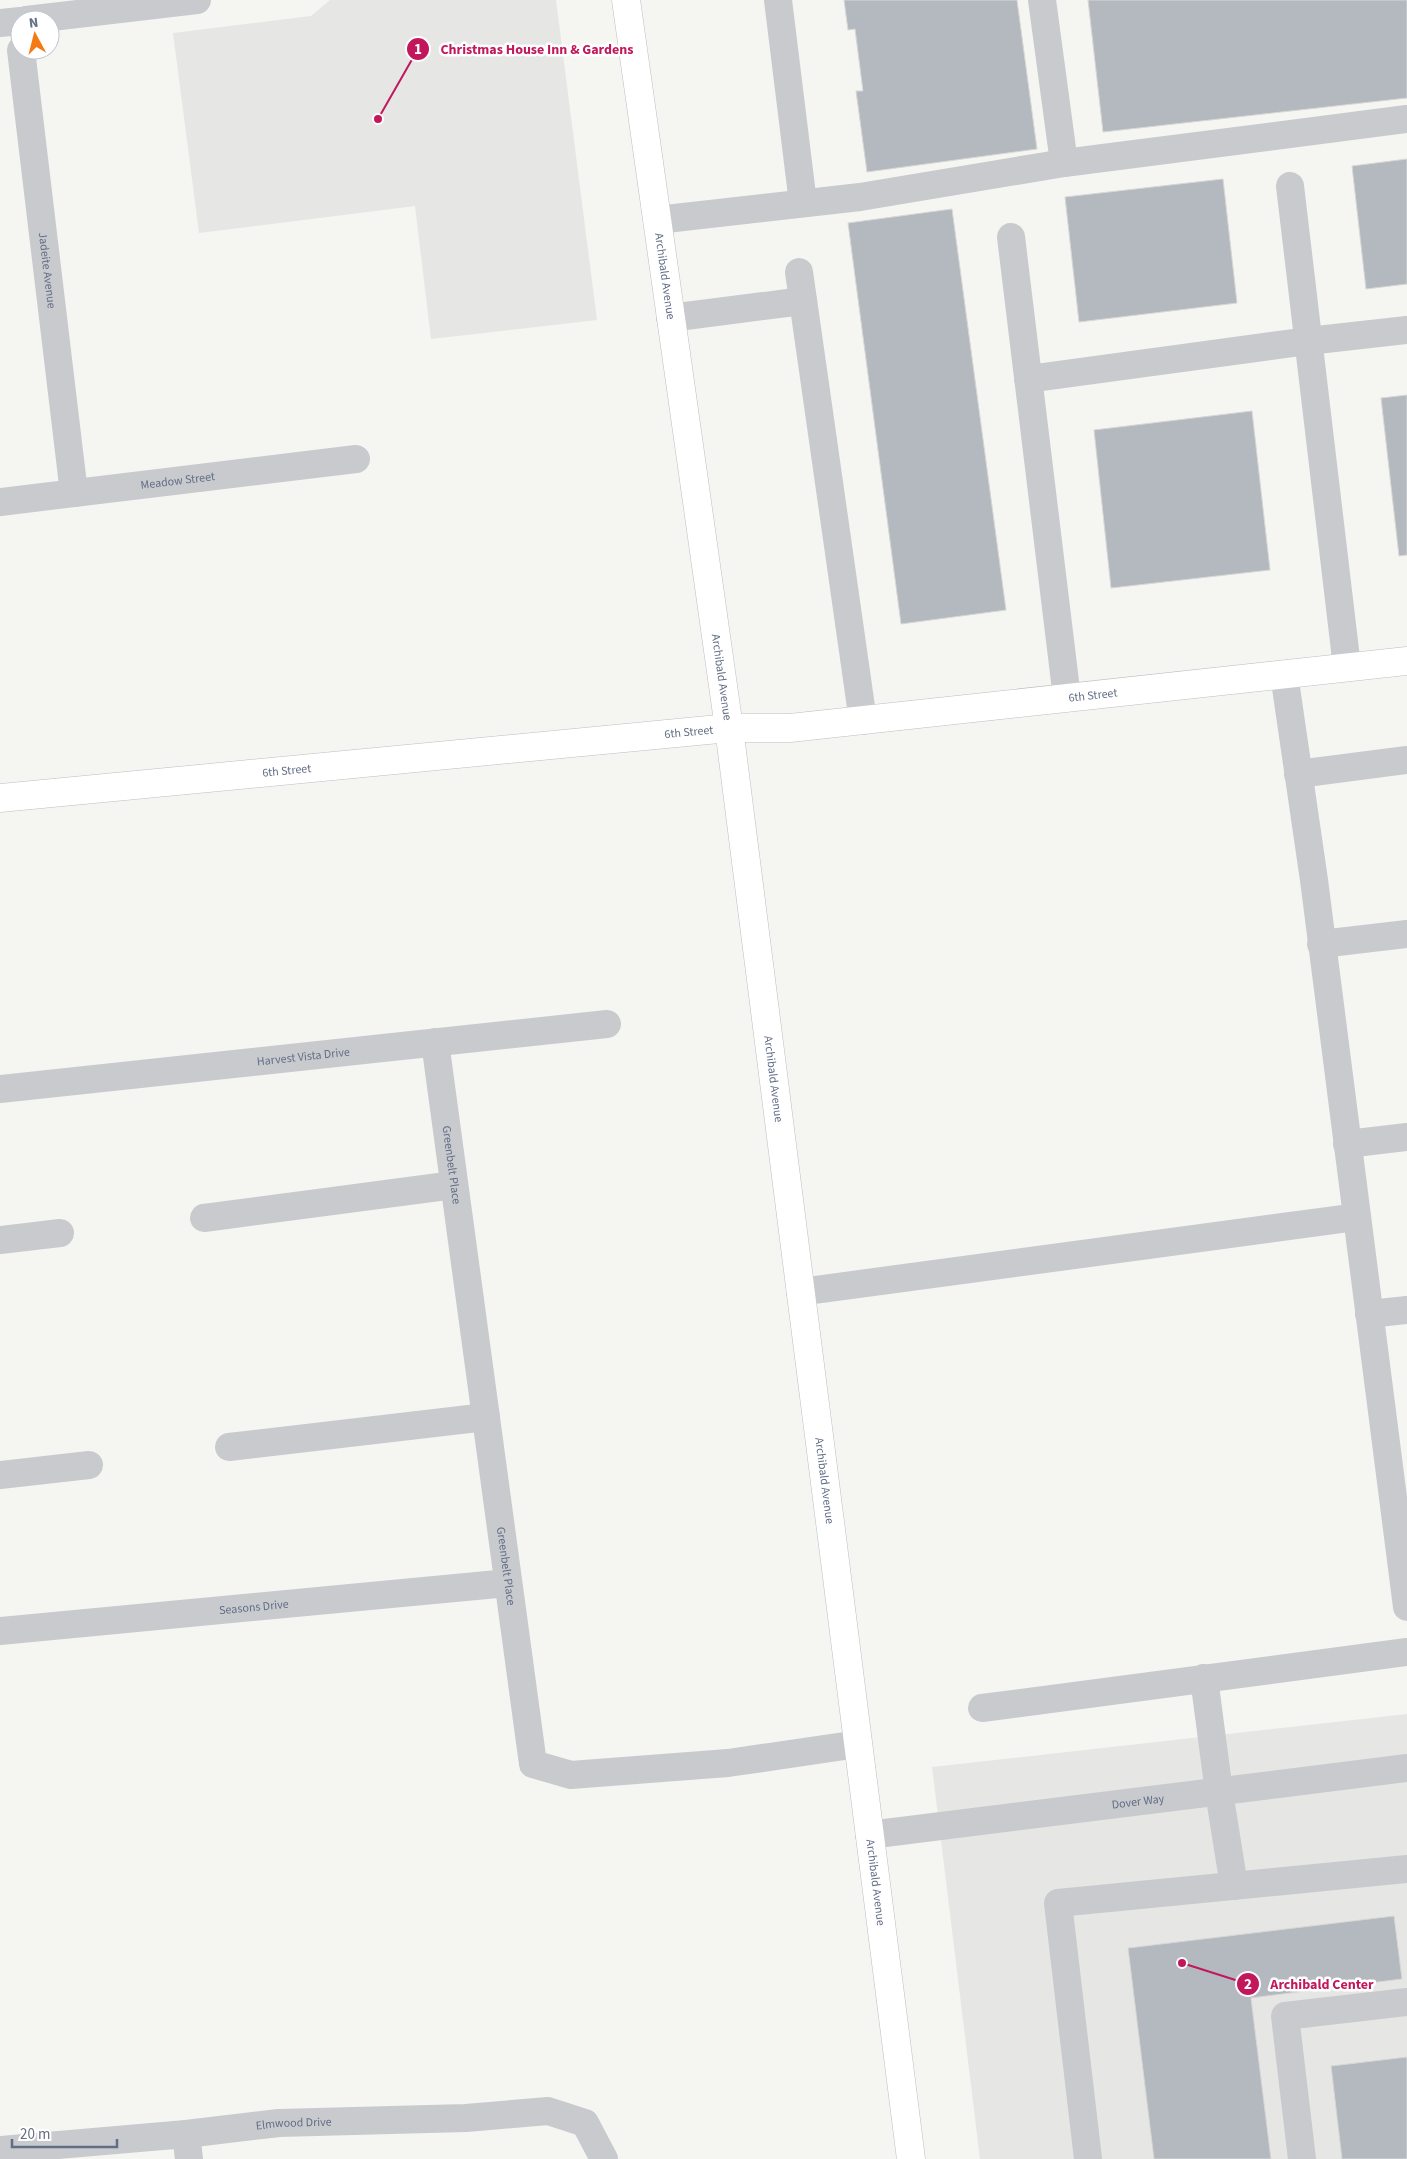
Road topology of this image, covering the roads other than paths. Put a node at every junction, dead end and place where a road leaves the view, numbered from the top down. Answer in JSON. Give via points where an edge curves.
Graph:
{"nodes":[{"id":1,"x":197,"y":0,"type":"edge"},
{"id":2,"x":626,"y":0,"type":"edge"},
{"id":3,"x":778,"y":0,"type":"edge"},
{"id":4,"x":1042,"y":0,"type":"edge"},
{"id":5,"x":60,"y":20,"type":"edge"},
{"id":6,"x":22,"y":60,"type":"edge"},
{"id":7,"x":1407,"y":119,"type":"edge"},
{"id":8,"x":1064,"y":163,"type":"junction"},
{"id":9,"x":1290,"y":186,"type":"dead end"},
{"id":10,"x":803,"y":203,"type":"junction"},
{"id":11,"x":657,"y":220,"type":"junction"},
{"id":12,"x":1011,"y":237,"type":"dead end"},
{"id":13,"x":799,"y":272,"type":"dead end"},
{"id":14,"x":803,"y":301,"type":"junction"},
{"id":15,"x":670,"y":318,"type":"junction"},
{"id":16,"x":1407,"y":330,"type":"edge"},
{"id":17,"x":1308,"y":341,"type":"junction"},
{"id":18,"x":1028,"y":379,"type":"junction"},
{"id":19,"x":356,"y":459,"type":"dead end"},
{"id":20,"x":74,"y":493,"type":"junction"},
{"id":21,"x":0,"y":502,"type":"edge"},
{"id":22,"x":1407,"y":661,"type":"edge"},
{"id":23,"x":1347,"y":667,"type":"junction"},
{"id":24,"x":1284,"y":674,"type":"junction"},
{"id":25,"x":1067,"y":698,"type":"junction"},
{"id":26,"x":863,"y":721,"type":"junction"},
{"id":27,"x":729,"y":728,"type":"junction"},
{"id":28,"x":1407,"y":760,"type":"edge"},
{"id":29,"x":1298,"y":774,"type":"junction"},
{"id":30,"x":0,"y":798,"type":"edge"},
{"id":31,"x":1407,"y":934,"type":"edge"},
{"id":32,"x":1321,"y":944,"type":"junction"},
{"id":33,"x":607,"y":1024,"type":"dead end"},
{"id":34,"x":435,"y":1042,"type":"junction"},
{"id":35,"x":0,"y":1089,"type":"edge"},
{"id":36,"x":1407,"y":1137,"type":"edge"},
{"id":37,"x":1348,"y":1144,"type":"junction"},
{"id":38,"x":454,"y":1185,"type":"junction"},
{"id":39,"x":1357,"y":1217,"type":"junction"},
{"id":40,"x":204,"y":1218,"type":"dead end"},
{"id":41,"x":60,"y":1233,"type":"dead end"},
{"id":42,"x":0,"y":1240,"type":"edge"},
{"id":43,"x":800,"y":1292,"type":"junction"},
{"id":44,"x":1407,"y":1310,"type":"edge"},
{"id":45,"x":1369,"y":1314,"type":"junction"},
{"id":46,"x":486,"y":1417,"type":"junction"},
{"id":47,"x":229,"y":1447,"type":"dead end"},
{"id":48,"x":89,"y":1465,"type":"dead end"},
{"id":49,"x":0,"y":1475,"type":"edge"},
{"id":50,"x":1400,"y":1490,"type":"edge"},
{"id":51,"x":508,"y":1583,"type":"junction"},
{"id":52,"x":1407,"y":1607,"type":"edge"},
{"id":53,"x":0,"y":1631,"type":"edge"},
{"id":54,"x":1407,"y":1652,"type":"edge"},
{"id":55,"x":1204,"y":1678,"type":"junction"},
{"id":56,"x":982,"y":1708,"type":"dead end"},
{"id":57,"x":858,"y":1744,"type":"junction"},
{"id":58,"x":1407,"y":1768,"type":"edge"},
{"id":59,"x":1219,"y":1792,"type":"junction"},
{"id":60,"x":870,"y":1835,"type":"junction"},
{"id":61,"x":1407,"y":1869,"type":"edge"},
{"id":62,"x":1234,"y":1886,"type":"junction"},
{"id":63,"x":1407,"y":2002,"type":"edge"},
{"id":64,"x":188,"y":2147,"type":"edge"},
{"id":65,"x":0,"y":2150,"type":"edge"},
{"id":66,"x":604,"y":2159,"type":"edge"},
{"id":67,"x":910,"y":2159,"type":"edge"},
{"id":68,"x":1088,"y":2159,"type":"edge"},
{"id":69,"x":1302,"y":2159,"type":"edge"}],
"edges":[{"from":1,"to":5,"type":"street"},
{"from":2,"to":11,"type":"main road","name":"Archibald Avenue"},
{"from":3,"to":10,"type":"street"},
{"from":4,"to":8,"type":"street"},
{"from":6,"to":20,"type":"street","name":"Jadeite Avenue"},
{"from":7,"to":8,"type":"street"},
{"from":8,"to":10,"type":"street"},
{"from":9,"to":17,"type":"street"},
{"from":10,"to":11,"type":"street"},
{"from":11,"to":15,"type":"main road","name":"Archibald Avenue"},
{"from":12,"to":18,"type":"street"},
{"from":13,"to":14,"type":"street"},
{"from":14,"to":15,"type":"street"},
{"from":14,"to":26,"type":"street"},
{"from":15,"to":27,"type":"main road","name":"Archibald Avenue"},
{"from":16,"to":17,"type":"street"},
{"from":17,"to":18,"type":"street"},
{"from":17,"to":23,"type":"street"},
{"from":18,"to":25,"type":"street"},
{"from":19,"to":20,"type":"street","name":"Meadow Street"},
{"from":20,"to":21,"type":"street","name":"Meadow Street"},
{"from":22,"to":23,"type":"main road","name":"6th Street"},
{"from":23,"to":24,"type":"main road","name":"6th Street"},
{"from":24,"to":25,"type":"main road","name":"6th Street"},
{"from":24,"to":29,"type":"street"},
{"from":25,"to":26,"type":"main road","name":"6th Street"},
{"from":26,"to":27,"type":"main road","name":"6th Street","via":[[790,728]]},
{"from":27,"to":30,"type":"main road","name":"6th Street"},
{"from":27,"to":43,"type":"main road","name":"Archibald Avenue"},
{"from":28,"to":29,"type":"street"},
{"from":29,"to":32,"type":"street"},
{"from":31,"to":32,"type":"street"},
{"from":32,"to":37,"type":"street"},
{"from":33,"to":34,"type":"street","name":"Harvest Vista Drive"},
{"from":34,"to":35,"type":"street","name":"Harvest Vista Drive"},
{"from":34,"to":38,"type":"street","name":"Greenbelt Place"},
{"from":36,"to":37,"type":"street"},
{"from":37,"to":39,"type":"street"},
{"from":38,"to":40,"type":"street"},
{"from":38,"to":46,"type":"street","name":"Greenbelt Place"},
{"from":39,"to":43,"type":"street"},
{"from":39,"to":45,"type":"street"},
{"from":41,"to":42,"type":"street"},
{"from":43,"to":57,"type":"main road","name":"Archibald Avenue"},
{"from":44,"to":45,"type":"street"},
{"from":45,"to":50,"type":"street"},
{"from":46,"to":47,"type":"street"},
{"from":46,"to":51,"type":"street","name":"Greenbelt Place"},
{"from":48,"to":49,"type":"street"},
{"from":50,"to":52,"type":"street"},
{"from":51,"to":53,"type":"street","name":"Seasons Drive"},
{"from":51,"to":57,"type":"street","name":"Greenbelt Place","via":[[533,1764],[571,1775],[728,1763]]},
{"from":54,"to":55,"type":"street"},
{"from":55,"to":56,"type":"street"},
{"from":55,"to":59,"type":"street"},
{"from":57,"to":60,"type":"main road","name":"Archibald Avenue"},
{"from":58,"to":59,"type":"street","name":"Dover Way"},
{"from":59,"to":60,"type":"street","name":"Dover Way"},
{"from":59,"to":62,"type":"street"},
{"from":60,"to":67,"type":"main road","name":"Archibald Avenue"},
{"from":61,"to":62,"type":"street"},
{"from":62,"to":68,"type":"street","via":[[1058,1903]]},
{"from":63,"to":69,"type":"street","via":[[1285,2016]]},
{"from":64,"to":65,"type":"street","name":"Elmwood Drive"},
{"from":64,"to":66,"type":"street","name":"Elmwood Drive","via":[[279,2123],[466,2118],[548,2110],[585,2123]]}]}
